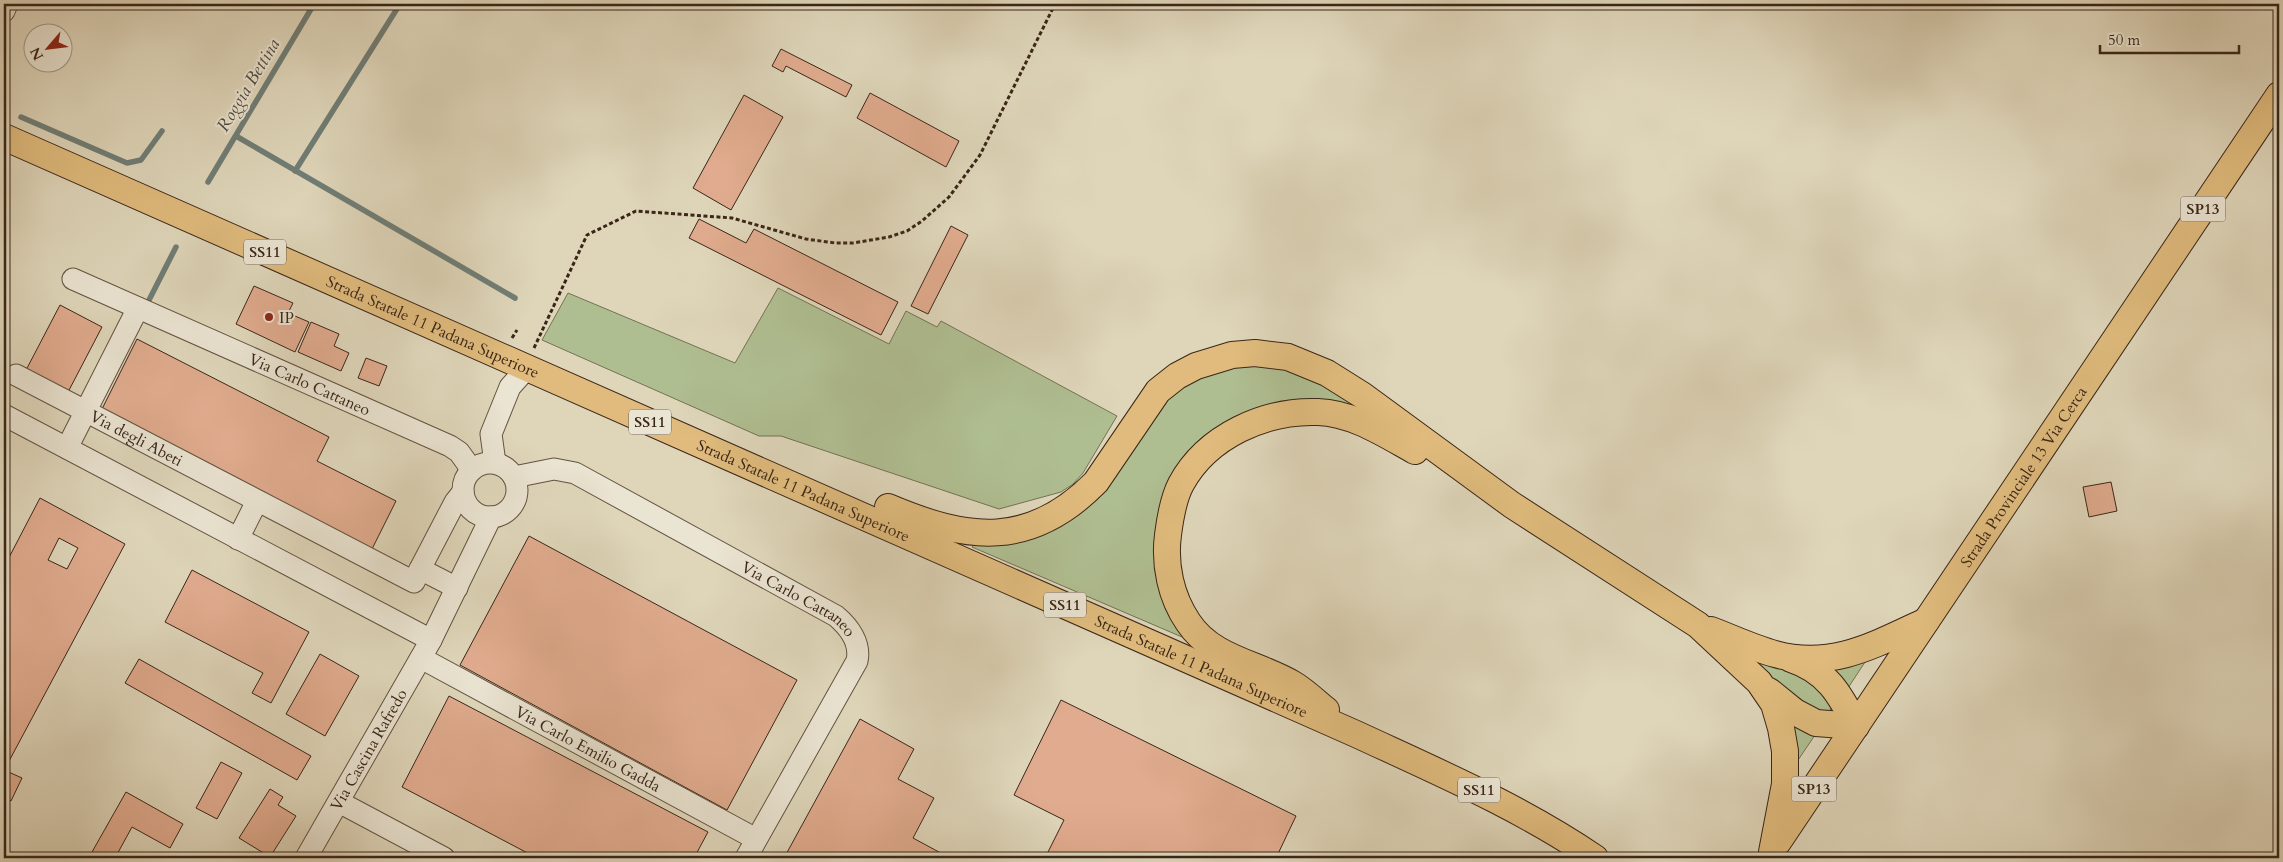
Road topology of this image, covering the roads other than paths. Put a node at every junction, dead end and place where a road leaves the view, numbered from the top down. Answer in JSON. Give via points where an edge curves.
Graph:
{"nodes":[{"id":1,"x":7,"y":4,"type":"edge"},
{"id":2,"x":4,"y":11,"type":"edge"},
{"id":3,"x":2279,"y":96,"type":"edge"},
{"id":4,"x":4,"y":137,"type":"edge"},
{"id":5,"x":73,"y":279,"type":"dead end"},
{"id":6,"x":138,"y":308,"type":"junction"},
{"id":7,"x":527,"y":368,"type":"junction"},
{"id":8,"x":16,"y":375,"type":"dead end"},
{"id":9,"x":86,"y":411,"type":"junction"},
{"id":10,"x":4,"y":415,"type":"edge"},
{"id":11,"x":67,"y":448,"type":"junction"},
{"id":12,"x":495,"y":463,"type":"junction"},
{"id":13,"x":472,"y":470,"type":"junction"},
{"id":14,"x":773,"y":476,"type":"junction"},
{"id":15,"x":514,"y":477,"type":"junction"},
{"id":16,"x":463,"y":492,"type":"junction"},
{"id":17,"x":257,"y":501,"type":"junction"},
{"id":18,"x":1512,"y":505,"type":"junction"},
{"id":19,"x":491,"y":517,"type":"junction"},
{"id":20,"x":238,"y":539,"type":"junction"},
{"id":21,"x":420,"y":569,"type":"junction"},
{"id":22,"x":457,"y":588,"type":"junction"},
{"id":23,"x":1926,"y":621,"type":"junction"},
{"id":24,"x":1698,"y":625,"type":"junction"},
{"id":25,"x":426,"y":649,"type":"junction"},
{"id":26,"x":1775,"y":654,"type":"junction"},
{"id":27,"x":1759,"y":682,"type":"junction"},
{"id":28,"x":1856,"y":726,"type":"junction"},
{"id":29,"x":1356,"y":734,"type":"junction"},
{"id":30,"x":339,"y":802,"type":"junction"},
{"id":31,"x":756,"y":839,"type":"junction"},
{"id":32,"x":1769,"y":855,"type":"edge"},
{"id":33,"x":306,"y":858,"type":"edge"},
{"id":34,"x":444,"y":858,"type":"edge"},
{"id":35,"x":746,"y":858,"type":"edge"},
{"id":36,"x":1595,"y":858,"type":"edge"}],
"edges":[{"from":1,"to":2,"type":"street"},
{"from":3,"to":23,"type":"main road","name":"Strada Provinciale 13 Via Cerca","number":"SP13"},
{"from":4,"to":7,"type":"main road","name":"Strada Statale 11 Padana Superiore","number":"SS11"},
{"from":5,"to":6,"type":"street","name":"Via Carlo Cattaneo"},
{"from":6,"to":9,"type":"street"},
{"from":6,"to":13,"type":"street","name":"Via Carlo Cattaneo","via":[[450,446],[459,452]]},
{"from":7,"to":12,"type":"street","via":[[510,387],[491,434]]},
{"from":7,"to":14,"type":"main road","name":"Strada Statale 11 Padana Superiore","number":"SS11"},
{"from":8,"to":9,"type":"street","name":"Via degli Abeti"},
{"from":9,"to":11,"type":"street"},
{"from":9,"to":17,"type":"street","name":"Via degli Abeti"},
{"from":10,"to":11,"type":"street"},
{"from":11,"to":20,"type":"street"},
{"from":12,"to":13,"type":"street"},
{"from":12,"to":15,"type":"street"},
{"from":13,"to":16,"type":"street"},
{"from":14,"to":18,"type":"main road","via":[[833,483],[940,527],[990,533],[1028,528],[1063,510],[1096,482],[1149,402],[1166,384],[1206,362],[1255,353],[1288,357],[1327,373]]},
{"from":14,"to":29,"type":"main road","name":"Strada Statale 11 Padana Superiore","number":"SS11"},
{"from":15,"to":19,"type":"street","via":[[517,485],[515,500],[506,512]]},
{"from":15,"to":31,"type":"street","name":"Via Carlo Cattaneo","via":[[554,469],[575,473],[836,616],[850,630],[859,653],[857,660]]},
{"from":16,"to":19,"type":"street","via":[[469,507]]},
{"from":16,"to":21,"type":"street"},
{"from":17,"to":20,"type":"street"},
{"from":17,"to":21,"type":"street","name":"Via degli Abeti","via":[[414,582]]},
{"from":18,"to":24,"type":"main road"},
{"from":18,"to":29,"type":"main road","via":[[1360,422],[1319,412],[1283,415],[1232,432],[1207,452],[1181,484],[1169,523],[1166,559],[1174,592],[1189,623],[1205,642],[1217,650],[1294,684]]},
{"from":19,"to":22,"type":"street","name":"Via Cascina Rafredo"},
{"from":20,"to":25,"type":"street"},
{"from":21,"to":22,"type":"street"},
{"from":22,"to":25,"type":"street","name":"Via Cascina Rafredo"},
{"from":23,"to":26,"type":"main road","via":[[1843,656],[1794,658]]},
{"from":23,"to":28,"type":"main road","name":"Strada Provinciale 13 Via Cerca","number":"SP13"},
{"from":24,"to":26,"type":"main road"},
{"from":24,"to":27,"type":"main road"},
{"from":25,"to":30,"type":"street","name":"Via Cascina Rafredo"},
{"from":25,"to":31,"type":"street","name":"Via Carlo Emilio Gadda"},
{"from":26,"to":28,"type":"main road","via":[[1826,678],[1843,700]]},
{"from":27,"to":28,"type":"main road","via":[[1787,706],[1816,723]]},
{"from":27,"to":32,"type":"main road","via":[[1774,704],[1785,751],[1785,784]]},
{"from":28,"to":32,"type":"main road","name":"Strada Provinciale 13 Via Cerca","number":"SP13"},
{"from":29,"to":36,"type":"main road","name":"Strada Statale 11 Padana Superiore","number":"SS11","via":[[1506,804]]},
{"from":30,"to":33,"type":"street","name":"Via Cascina Rafredo"},
{"from":30,"to":34,"type":"street"},
{"from":31,"to":35,"type":"street","name":"Via Carlo Cattaneo"}]}
